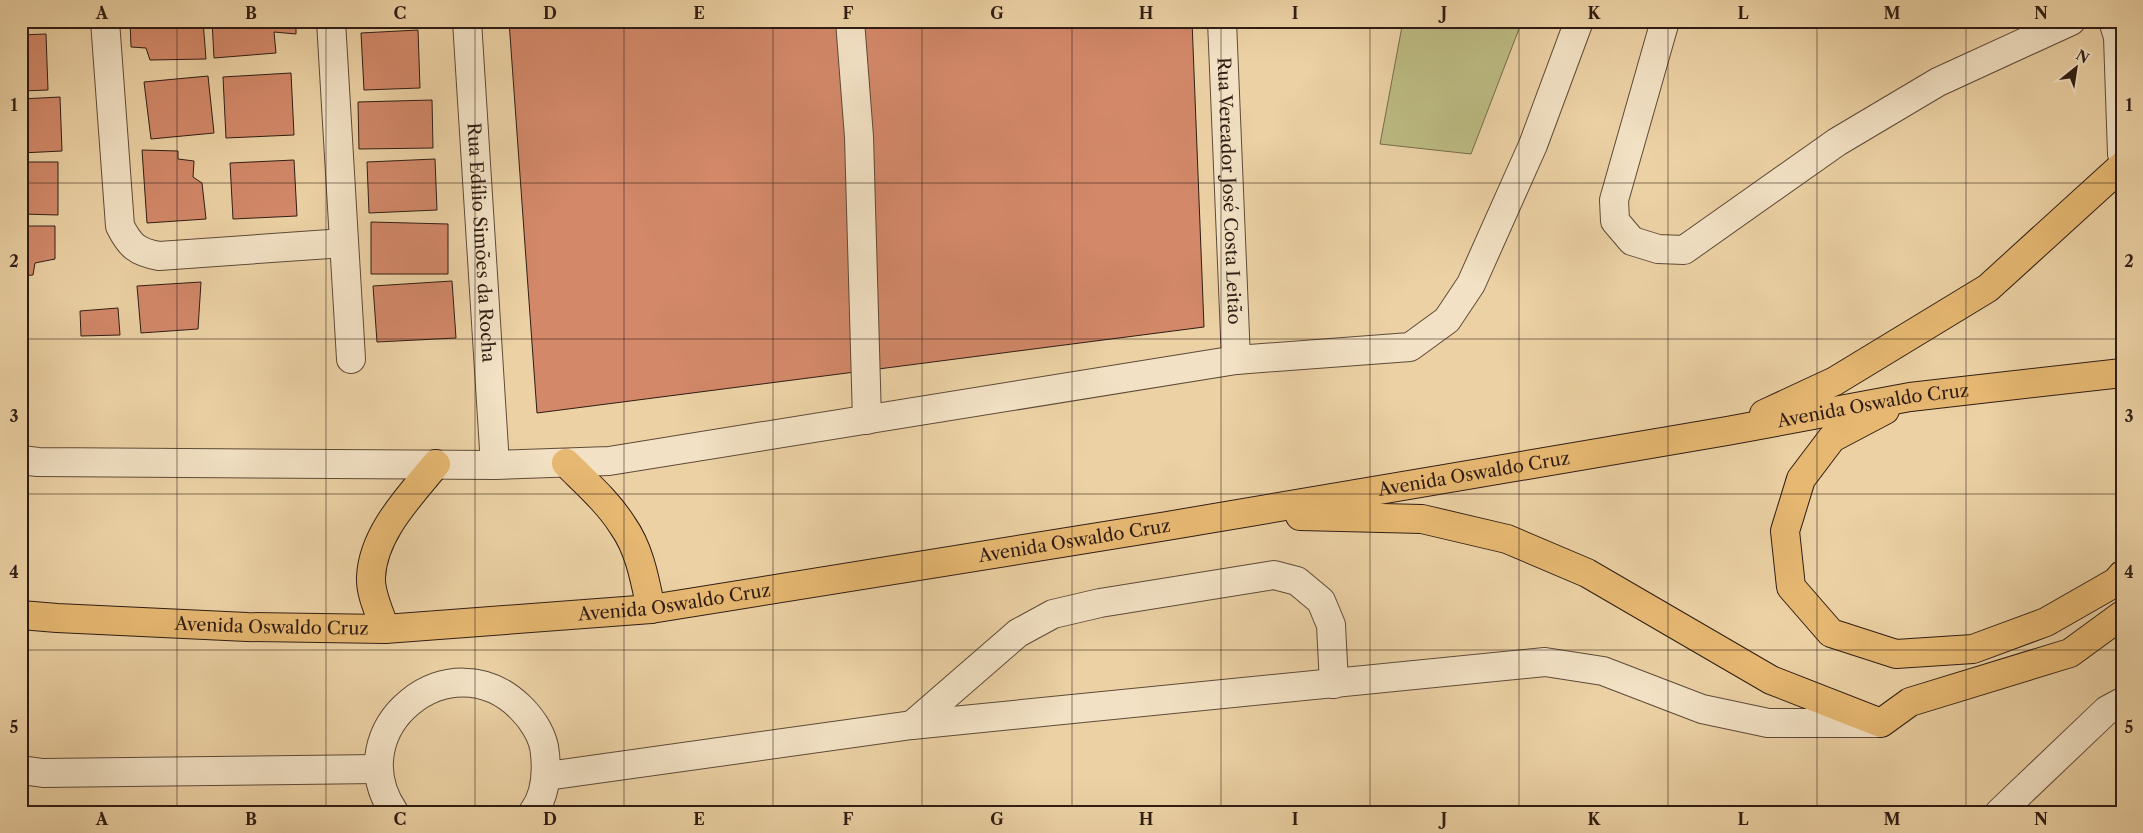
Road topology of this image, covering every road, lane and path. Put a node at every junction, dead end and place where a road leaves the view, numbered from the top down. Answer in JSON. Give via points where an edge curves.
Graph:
{"nodes":[{"id":1,"x":106,"y":21,"type":"edge"},
{"id":2,"x":331,"y":21,"type":"edge"},
{"id":3,"x":467,"y":21,"type":"edge"},
{"id":4,"x":850,"y":21,"type":"edge"},
{"id":5,"x":1222,"y":21,"type":"edge"},
{"id":6,"x":1579,"y":21,"type":"edge"},
{"id":7,"x":1665,"y":21,"type":"edge"},
{"id":8,"x":2071,"y":21,"type":"edge"},
{"id":9,"x":2113,"y":21,"type":"edge"},
{"id":10,"x":2122,"y":154,"type":"edge"},
{"id":11,"x":2122,"y":166,"type":"edge"},
{"id":12,"x":344,"y":243,"type":"junction"},
{"id":13,"x":351,"y":359,"type":"dead end"},
{"id":14,"x":1236,"y":360,"type":"junction"},
{"id":15,"x":2122,"y":373,"type":"edge"},
{"id":16,"x":1910,"y":396,"type":"junction"},
{"id":17,"x":867,"y":420,"type":"junction"},
{"id":18,"x":1727,"y":431,"type":"junction"},
{"id":19,"x":21,"y":460,"type":"edge"},
{"id":20,"x":566,"y":463,"type":"junction"},
{"id":21,"x":436,"y":464,"type":"junction"},
{"id":22,"x":495,"y":465,"type":"junction"},
{"id":23,"x":1236,"y":514,"type":"junction"},
{"id":24,"x":2122,"y":574,"type":"edge"},
{"id":25,"x":651,"y":609,"type":"junction"},
{"id":26,"x":21,"y":615,"type":"edge"},
{"id":27,"x":2122,"y":615,"type":"edge"},
{"id":28,"x":386,"y":629,"type":"junction"},
{"id":29,"x":1334,"y":684,"type":"junction"},
{"id":30,"x":2122,"y":702,"type":"edge"},
{"id":31,"x":1881,"y":723,"type":"junction"},
{"id":32,"x":912,"y":725,"type":"junction"},
{"id":33,"x":378,"y":769,"type":"junction"},
{"id":34,"x":21,"y":770,"type":"edge"},
{"id":35,"x":547,"y":776,"type":"junction"},
{"id":36,"x":394,"y":812,"type":"edge"},
{"id":37,"x":533,"y":812,"type":"edge"},
{"id":38,"x":2000,"y":812,"type":"edge"}],
"edges":[{"from":1,"to":12,"type":"street","via":[[120,226],[128,242],[144,253],[159,256]]},
{"from":2,"to":12,"type":"street"},
{"from":3,"to":22,"type":"street","name":"Rua Edílio Simões da Rocha"},
{"from":4,"to":17,"type":"street","via":[[859,137]]},
{"from":5,"to":14,"type":"street","name":"Rua Vereador José Costa Leitão"},
{"from":6,"to":14,"type":"street","via":[[1533,145],[1471,284],[1447,320],[1410,347]]},
{"from":7,"to":8,"type":"street","via":[[1614,200],[1615,221],[1632,241],[1658,249],[1684,250],[1837,142],[1930,87]]},
{"from":9,"to":10,"type":"street","via":[[2118,38]]},
{"from":11,"to":18,"type":"highway","via":[[1988,288],[1835,381]]},
{"from":12,"to":13,"type":"street"},
{"from":14,"to":17,"type":"street"},
{"from":15,"to":16,"type":"highway","name":"Avenida Oswaldo Cruz"},
{"from":16,"to":18,"type":"highway","name":"Avenida Oswaldo Cruz"},
{"from":16,"to":24,"type":"highway","via":[[1832,438],[1801,479],[1785,531],[1791,587],[1831,632],[1896,654],[1973,649],[2046,622],[2116,582]]},
{"from":17,"to":20,"type":"street","via":[[609,461]]},
{"from":18,"to":23,"type":"highway","name":"Avenida Oswaldo Cruz"},
{"from":19,"to":21,"type":"street"},
{"from":20,"to":22,"type":"street"},
{"from":20,"to":25,"type":"highway","via":[[624,527],[641,565]]},
{"from":21,"to":22,"type":"street"},
{"from":21,"to":28,"type":"highway","via":[[397,511],[379,542],[371,577]]},
{"from":23,"to":25,"type":"highway","name":"Avenida Oswaldo Cruz"},
{"from":23,"to":31,"type":"highway","via":[[1422,519],[1507,539],[1588,574],[1770,680]]},
{"from":25,"to":28,"type":"highway","name":"Avenida Oswaldo Cruz"},
{"from":26,"to":28,"type":"highway","name":"Avenida Oswaldo Cruz","via":[[247,627]]},
{"from":27,"to":31,"type":"highway","via":[[2070,653],[1910,702]]},
{"from":29,"to":31,"type":"street","via":[[1545,662],[1603,671],[1702,709],[1768,724]]},
{"from":29,"to":32,"type":"street"},
{"from":29,"to":32,"type":"street","via":[[1331,625],[1321,600],[1297,582],[1274,575],[1100,603],[1053,614],[1018,633]]},
{"from":30,"to":38,"type":"street","via":[[2107,710]]},
{"from":32,"to":35,"type":"street"},
{"from":33,"to":34,"type":"street","via":[[43,773]]},
{"from":33,"to":35,"type":"street","via":[[383,739],[398,712],[421,693],[450,683],[481,684],[509,696],[531,718],[544,745]]},
{"from":33,"to":36,"type":"street","via":[[386,800]]},
{"from":35,"to":37,"type":"street"}]}
